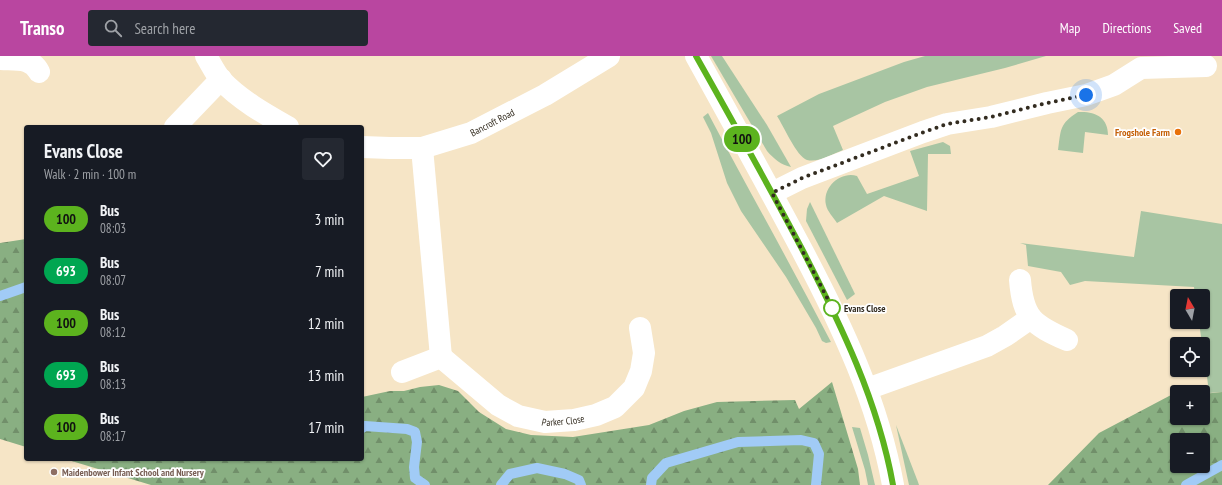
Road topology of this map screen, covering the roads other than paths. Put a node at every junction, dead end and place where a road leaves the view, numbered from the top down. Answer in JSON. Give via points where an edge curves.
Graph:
{"nodes":[{"id":1,"x":206,"y":56,"type":"edge"},
{"id":2,"x":610,"y":56,"type":"edge"},
{"id":3,"x":696,"y":56,"type":"edge"},
{"id":4,"x":0,"y":59,"type":"edge"},
{"id":5,"x":587,"y":63,"type":"edge"},
{"id":6,"x":1206,"y":66,"type":"dead end"},
{"id":7,"x":39,"y":72,"type":"dead end"},
{"id":8,"x":221,"y":79,"type":"junction"},
{"id":9,"x":177,"y":125,"type":"edge"},
{"id":10,"x":284,"y":125,"type":"edge"},
{"id":11,"x":364,"y":147,"type":"edge"},
{"id":12,"x":422,"y":148,"type":"junction"},
{"id":13,"x":772,"y":193,"type":"junction"},
{"id":14,"x":1020,"y":280,"type":"dead end"},
{"id":15,"x":1031,"y":318,"type":"junction"},
{"id":16,"x":640,"y":328,"type":"dead end"},
{"id":17,"x":1067,"y":340,"type":"dead end"},
{"id":18,"x":440,"y":357,"type":"junction"},
{"id":19,"x":402,"y":372,"type":"dead end"},
{"id":20,"x":867,"y":388,"type":"junction"},
{"id":21,"x":893,"y":485,"type":"edge"}],
"edges":[{"from":1,"to":8,"type":"street"},
{"from":2,"to":5,"type":"street","name":"Bancroft Road"},
{"from":3,"to":13,"type":"street"},
{"from":4,"to":7,"type":"street","via":[[28,61],[36,65]]},
{"from":5,"to":12,"type":"street","name":"Bancroft Road","via":[[545,95],[471,133]]},
{"from":6,"to":13,"type":"street","via":[[1141,68],[1114,85],[1086,95],[991,117],[947,124],[802,178]]},
{"from":8,"to":9,"type":"street"},
{"from":8,"to":10,"type":"street","via":[[244,99]]},
{"from":11,"to":12,"type":"street","name":"Bancroft Road"},
{"from":12,"to":18,"type":"street"},
{"from":13,"to":20,"type":"street","via":[[828,298]]},
{"from":14,"to":15,"type":"street","via":[[1021,297]]},
{"from":15,"to":17,"type":"street","via":[[1053,334]]},
{"from":15,"to":20,"type":"street","via":[[987,346]]},
{"from":16,"to":18,"type":"street","name":"Parker Close","via":[[644,353],[641,371],[634,388],[615,407],[574,420],[545,422],[518,416],[494,401]]},
{"from":18,"to":19,"type":"street"},
{"from":20,"to":21,"type":"street"}]}
